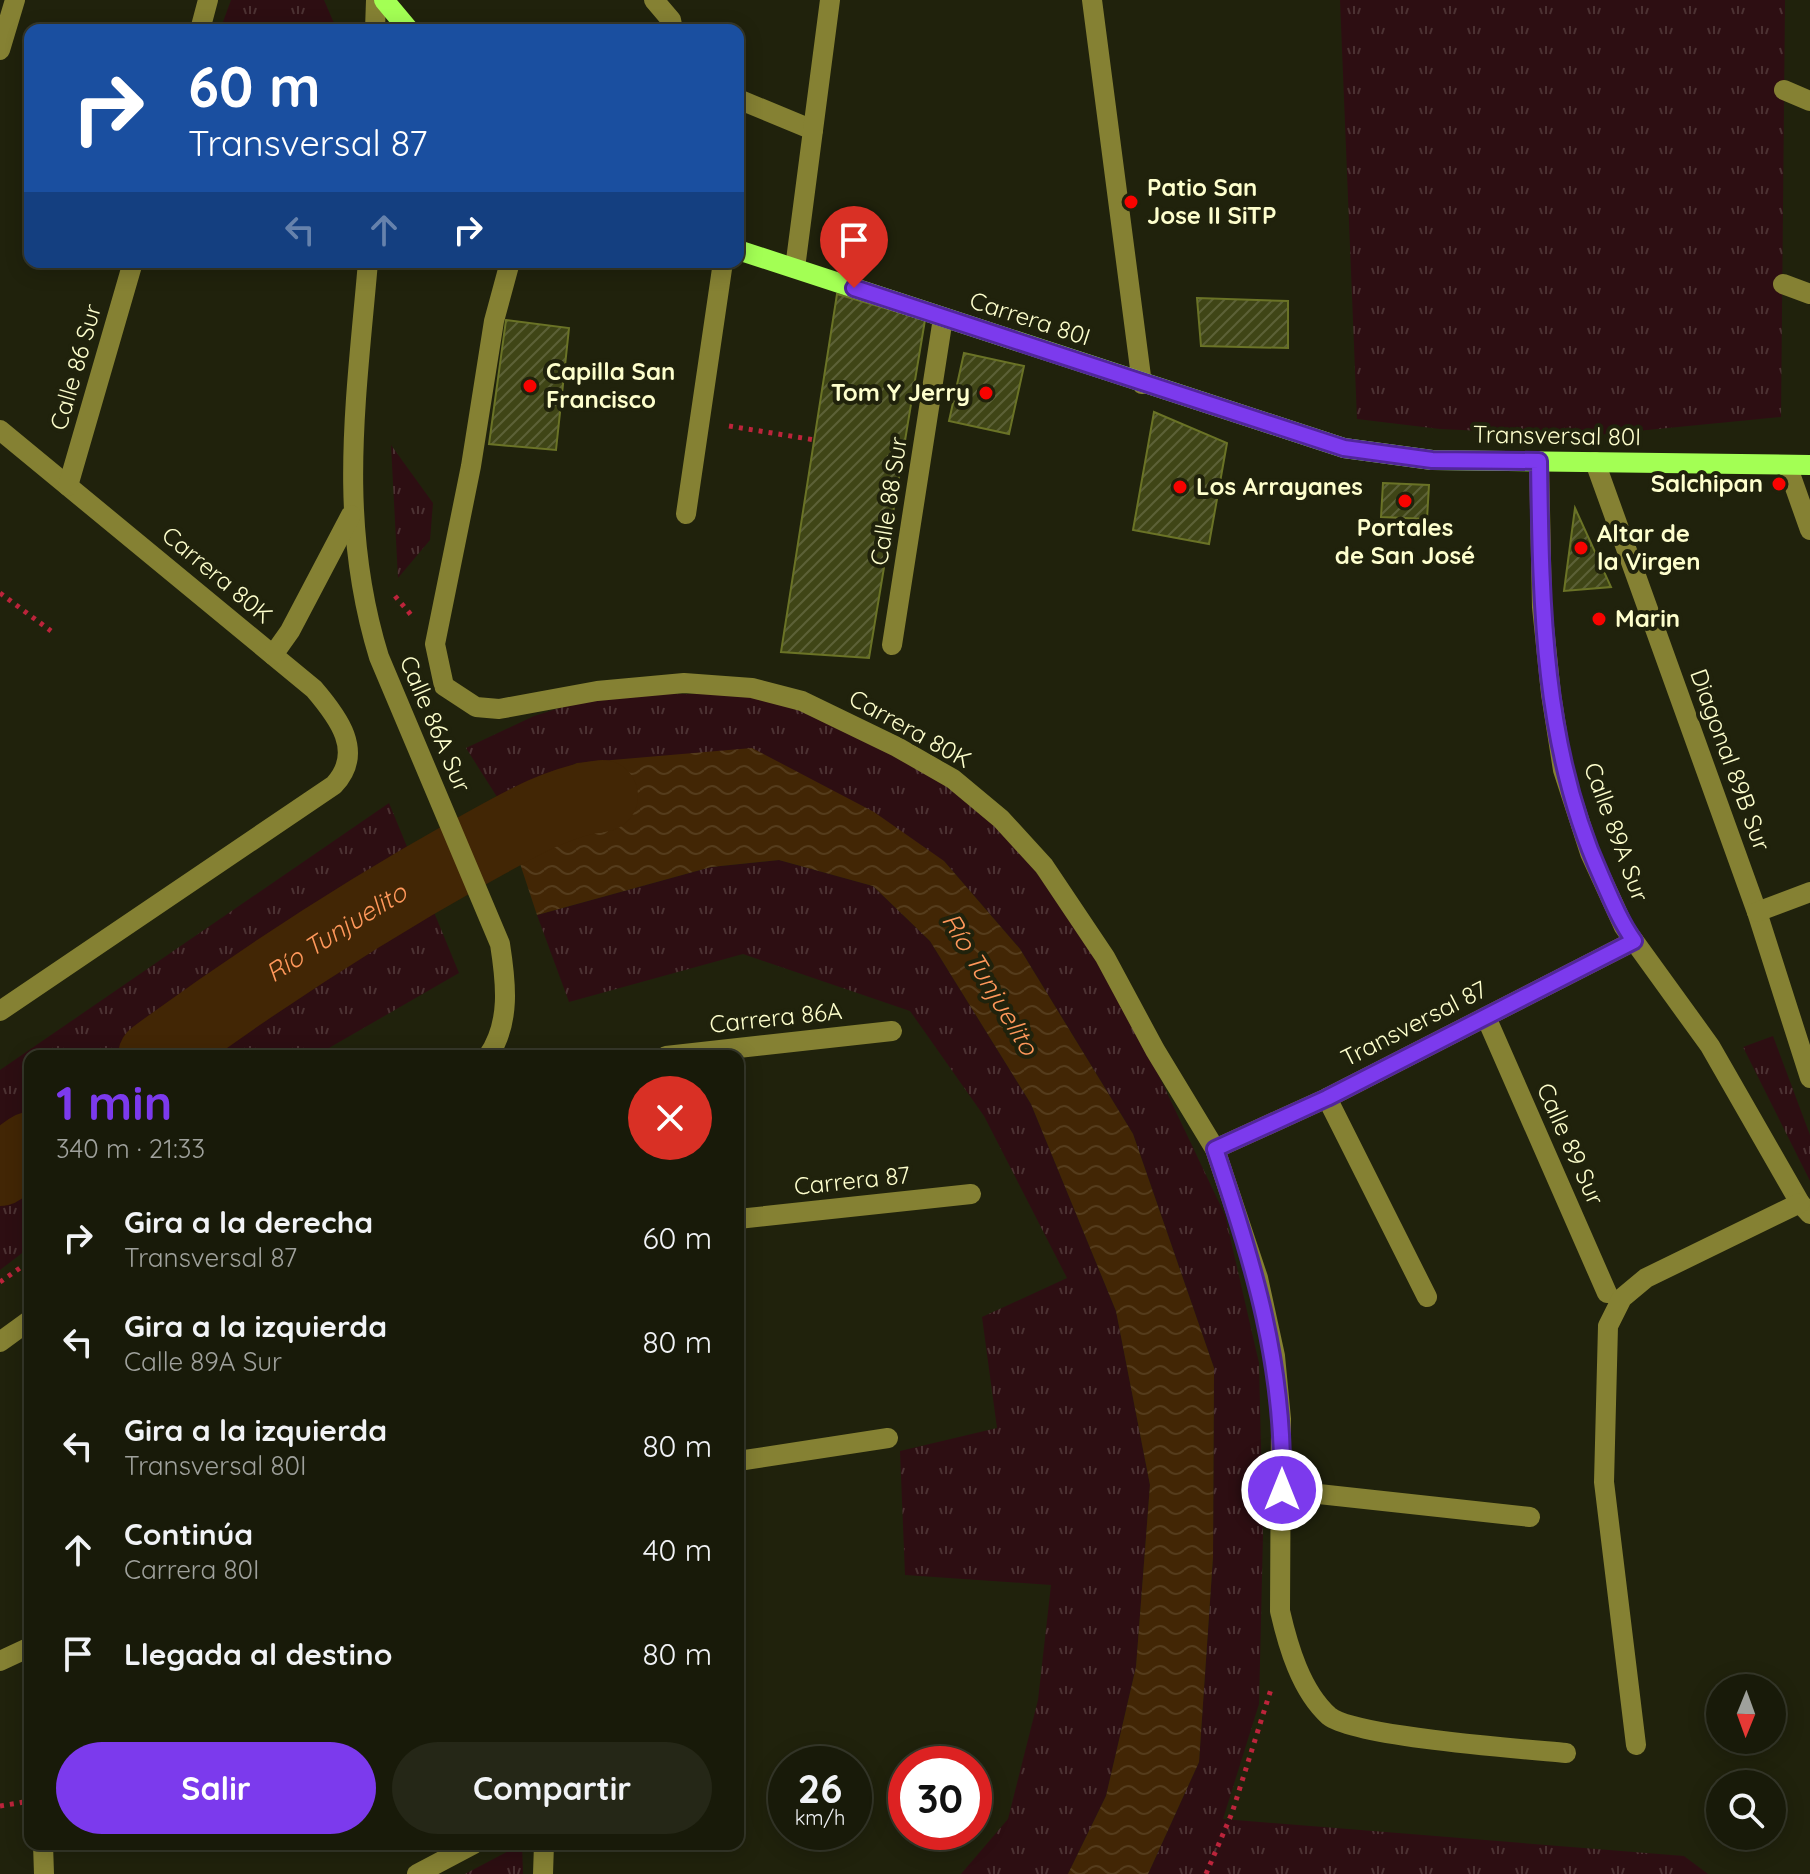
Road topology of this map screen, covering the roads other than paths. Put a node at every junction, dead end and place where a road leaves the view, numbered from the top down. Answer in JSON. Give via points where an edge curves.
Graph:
{"nodes":[{"id":1,"x":15,"y":0,"type":"edge"},
{"id":2,"x":208,"y":0,"type":"edge"},
{"id":3,"x":376,"y":0,"type":"edge"},
{"id":4,"x":384,"y":0,"type":"edge"},
{"id":5,"x":654,"y":0,"type":"edge"},
{"id":6,"x":830,"y":0,"type":"edge"},
{"id":7,"x":1092,"y":0,"type":"edge"},
{"id":8,"x":202,"y":24,"type":"edge"},
{"id":9,"x":375,"y":24,"type":"edge"},
{"id":10,"x":404,"y":24,"type":"edge"},
{"id":11,"x":672,"y":24,"type":"edge"},
{"id":12,"x":0,"y":50,"type":"edge"},
{"id":13,"x":1784,"y":90,"type":"dead end"},
{"id":14,"x":744,"y":101,"type":"edge"},
{"id":15,"x":1810,"y":101,"type":"edge"},
{"id":16,"x":813,"y":130,"type":"junction"},
{"id":17,"x":744,"y":252,"type":"edge"},
{"id":18,"x":131,"y":268,"type":"edge"},
{"id":19,"x":368,"y":268,"type":"edge"},
{"id":20,"x":508,"y":268,"type":"edge"},
{"id":21,"x":722,"y":268,"type":"edge"},
{"id":22,"x":795,"y":268,"type":"junction"},
{"id":23,"x":1783,"y":284,"type":"dead end"},
{"id":24,"x":1810,"y":294,"type":"edge"},
{"id":25,"x":943,"y":318,"type":"junction"},
{"id":26,"x":1142,"y":384,"type":"junction"},
{"id":27,"x":0,"y":430,"type":"edge"},
{"id":28,"x":1306,"y":438,"type":"joint"},
{"id":29,"x":1539,"y":461,"type":"junction"},
{"id":30,"x":1595,"y":462,"type":"junction"},
{"id":31,"x":1787,"y":465,"type":"junction"},
{"id":32,"x":1810,"y":465,"type":"edge"},
{"id":33,"x":68,"y":486,"type":"junction"},
{"id":34,"x":686,"y":514,"type":"dead end"},
{"id":35,"x":351,"y":515,"type":"junction"},
{"id":36,"x":1810,"y":530,"type":"edge"},
{"id":37,"x":435,"y":644,"type":"joint"},
{"id":38,"x":892,"y":645,"type":"dead end"},
{"id":39,"x":273,"y":655,"type":"junction"},
{"id":40,"x":1810,"y":892,"type":"edge"},
{"id":41,"x":1757,"y":912,"type":"junction"},
{"id":42,"x":1634,"y":941,"type":"junction"},
{"id":43,"x":0,"y":1011,"type":"edge"},
{"id":44,"x":1486,"y":1017,"type":"junction"},
{"id":45,"x":892,"y":1031,"type":"dead end"},
{"id":46,"x":492,"y":1050,"type":"edge"},
{"id":47,"x":720,"y":1050,"type":"edge"},
{"id":48,"x":1810,"y":1078,"type":"edge"},
{"id":49,"x":1327,"y":1098,"type":"junction"},
{"id":50,"x":1215,"y":1149,"type":"junction"},
{"id":51,"x":971,"y":1194,"type":"dead end"},
{"id":52,"x":1805,"y":1208,"type":"edge"},
{"id":53,"x":744,"y":1218,"type":"edge"},
{"id":54,"x":1607,"y":1293,"type":"dead end"},
{"id":55,"x":1427,"y":1297,"type":"dead end"},
{"id":56,"x":24,"y":1324,"type":"edge"},
{"id":57,"x":0,"y":1342,"type":"edge"},
{"id":58,"x":888,"y":1438,"type":"dead end"},
{"id":59,"x":744,"y":1460,"type":"edge"},
{"id":60,"x":1282,"y":1490,"type":"junction"},
{"id":61,"x":1530,"y":1517,"type":"dead end"},
{"id":62,"x":24,"y":1650,"type":"edge"},
{"id":63,"x":0,"y":1661,"type":"edge"},
{"id":64,"x":1636,"y":1745,"type":"dead end"},
{"id":65,"x":1566,"y":1753,"type":"dead end"},
{"id":66,"x":43,"y":1850,"type":"edge"},
{"id":67,"x":463,"y":1850,"type":"edge"},
{"id":68,"x":544,"y":1850,"type":"edge"},
{"id":69,"x":44,"y":1874,"type":"edge"},
{"id":70,"x":417,"y":1874,"type":"edge"},
{"id":71,"x":543,"y":1874,"type":"edge"}],
"edges":[{"from":1,"to":12,"type":"street"},
{"from":2,"to":8,"type":"street"},
{"from":3,"to":9,"type":"street"},
{"from":4,"to":10,"type":"main road"},
{"from":5,"to":11,"type":"street"},
{"from":6,"to":16,"type":"street"},
{"from":7,"to":26,"type":"street"},
{"from":13,"to":15,"type":"street"},
{"from":14,"to":16,"type":"street"},
{"from":16,"to":22,"type":"street"},
{"from":17,"to":22,"type":"main road","name":"Carrera 80I"},
{"from":18,"to":33,"type":"street","name":"Calle 86 Sur"},
{"from":19,"to":35,"type":"street","name":"Calle 86A Sur"},
{"from":20,"to":37,"type":"street","name":"Calle 86A Sur"},
{"from":21,"to":34,"type":"street"},
{"from":22,"to":25,"type":"main road","name":"Carrera 80I"},
{"from":23,"to":24,"type":"street"},
{"from":25,"to":26,"type":"main road","name":"Carrera 80I"},
{"from":25,"to":38,"type":"street","name":"Calle 88 Sur"},
{"from":26,"to":28,"type":"main road","name":"Carrera 80I"},
{"from":27,"to":33,"type":"street","name":"Carrera 80K"},
{"from":28,"to":29,"type":"main road","name":"Transversal 80I","via":[[1402,457]]},
{"from":29,"to":30,"type":"main road","name":"Transversal 80I"},
{"from":29,"to":42,"type":"street","name":"Calle 89A Sur","via":[[1542,607],[1563,770],[1590,853]]},
{"from":30,"to":31,"type":"main road","name":"Transversal 80I"},
{"from":30,"to":41,"type":"street","name":"Diagonal 89B Sur"},
{"from":31,"to":32,"type":"main road","name":"Transversal 80I"},
{"from":31,"to":36,"type":"street"},
{"from":33,"to":39,"type":"street","name":"Carrera 80K"},
{"from":35,"to":39,"type":"street","name":"Calle 86A Sur"},
{"from":35,"to":46,"type":"street","name":"Calle 86A Sur","via":[[379,657],[500,944],[505,1015]]},
{"from":37,"to":50,"type":"street","name":"Carrera 80K","via":[[444,686],[476,707],[499,709],[597,691],[684,683],[752,688],[802,701],[953,779],[1001,819],[1044,866],[1105,957]]},
{"from":39,"to":43,"type":"street","name":"Carrera 80K","via":[[340,719],[349,758],[345,773]]},
{"from":40,"to":41,"type":"street"},
{"from":41,"to":48,"type":"street","name":"Diagonal 89B Sur"},
{"from":42,"to":44,"type":"street","name":"Transversal 87"},
{"from":42,"to":52,"type":"street","name":"Calle 89A Sur","via":[[1710,1046]]},
{"from":44,"to":49,"type":"street","name":"Transversal 87"},
{"from":44,"to":54,"type":"street","name":"Calle 89 Sur"},
{"from":45,"to":47,"type":"street","name":"Carrera 86A"},
{"from":49,"to":50,"type":"street","name":"Transversal 87"},
{"from":49,"to":55,"type":"street"},
{"from":50,"to":60,"type":"street","name":"Carrera 80K","via":[[1258,1278],[1275,1356]]},
{"from":51,"to":53,"type":"street","name":"Carrera 87"},
{"from":52,"to":64,"type":"street","via":[[1646,1278],[1622,1298],[1608,1326],[1604,1482]]},
{"from":56,"to":57,"type":"street"},
{"from":58,"to":59,"type":"street"},
{"from":60,"to":61,"type":"street"},
{"from":60,"to":65,"type":"street","name":"Carrera 80K","via":[[1280,1611],[1313,1697],[1329,1715],[1343,1725],[1423,1738]]},
{"from":62,"to":63,"type":"street"},
{"from":66,"to":69,"type":"street"},
{"from":67,"to":70,"type":"street"},
{"from":68,"to":71,"type":"street"}]}
